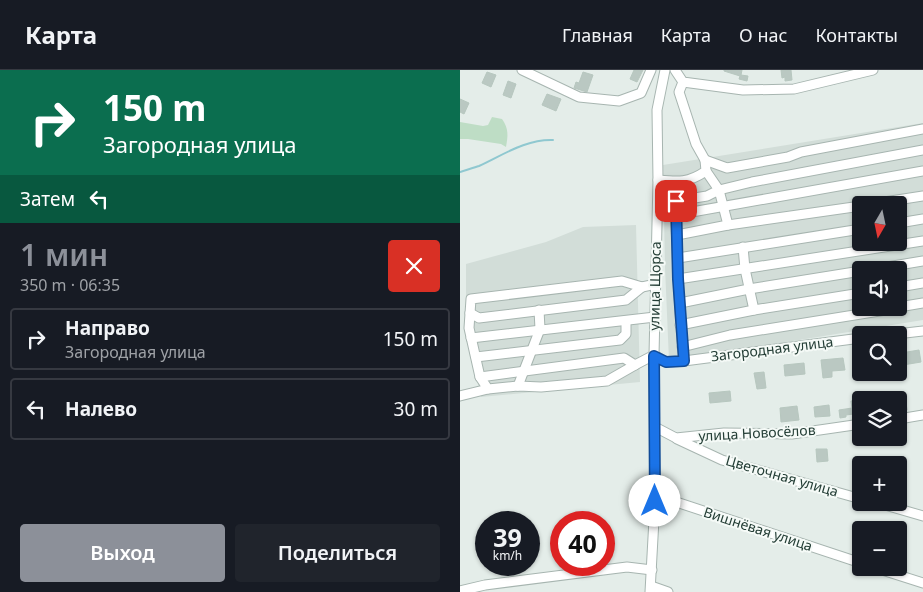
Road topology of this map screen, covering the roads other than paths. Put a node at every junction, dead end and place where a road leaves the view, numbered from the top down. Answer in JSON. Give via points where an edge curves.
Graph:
{"nodes":[{"id":1,"x":522,"y":70,"type":"edge"},
{"id":2,"x":651,"y":70,"type":"edge"},
{"id":3,"x":665,"y":70,"type":"edge"},
{"id":4,"x":675,"y":70,"type":"edge"},
{"id":5,"x":873,"y":70,"type":"edge"},
{"id":6,"x":683,"y":82,"type":"junction"},
{"id":7,"x":923,"y":129,"type":"edge"},
{"id":8,"x":923,"y":150,"type":"edge"},
{"id":9,"x":788,"y":157,"type":"junction"},
{"id":10,"x":704,"y":160,"type":"junction"},
{"id":11,"x":706,"y":171,"type":"junction"},
{"id":12,"x":923,"y":171,"type":"edge"},
{"id":13,"x":795,"y":174,"type":"junction"},
{"id":14,"x":658,"y":180,"type":"junction"},
{"id":15,"x":674,"y":182,"type":"junction"},
{"id":16,"x":718,"y":190,"type":"junction"},
{"id":17,"x":923,"y":196,"type":"edge"},
{"id":18,"x":908,"y":198,"type":"edge"},
{"id":19,"x":676,"y":201,"type":"junction"},
{"id":20,"x":724,"y":206,"type":"junction"},
{"id":21,"x":852,"y":207,"type":"edge"},
{"id":22,"x":676,"y":215,"type":"junction"},
{"id":23,"x":923,"y":219,"type":"edge"},
{"id":24,"x":908,"y":222,"type":"edge"},
{"id":25,"x":728,"y":225,"type":"junction"},
{"id":26,"x":852,"y":229,"type":"edge"},
{"id":27,"x":676,"y":235,"type":"junction"},
{"id":28,"x":923,"y":241,"type":"edge"},
{"id":29,"x":743,"y":247,"type":"junction"},
{"id":30,"x":678,"y":258,"type":"junction"},
{"id":31,"x":923,"y":262,"type":"edge"},
{"id":32,"x":907,"y":264,"type":"edge"},
{"id":33,"x":745,"y":268,"type":"junction"},
{"id":34,"x":852,"y":272,"type":"edge"},
{"id":35,"x":678,"y":279,"type":"junction"},
{"id":36,"x":923,"y":283,"type":"edge"},
{"id":37,"x":656,"y":284,"type":"junction"},
{"id":38,"x":907,"y":286,"type":"edge"},
{"id":39,"x":642,"y":287,"type":"junction"},
{"id":40,"x":749,"y":289,"type":"junction"},
{"id":41,"x":852,"y":294,"type":"edge"},
{"id":42,"x":680,"y":303,"type":"junction"},
{"id":43,"x":923,"y":304,"type":"edge"},
{"id":44,"x":907,"y":306,"type":"edge"},
{"id":45,"x":539,"y":310,"type":"junction"},
{"id":46,"x":754,"y":310,"type":"junction"},
{"id":47,"x":470,"y":313,"type":"junction"},
{"id":48,"x":852,"y":315,"type":"edge"},
{"id":49,"x":655,"y":317,"type":"junction"},
{"id":50,"x":626,"y":321,"type":"junction"},
{"id":51,"x":680,"y":325,"type":"junction"},
{"id":52,"x":540,"y":329,"type":"junction"},
{"id":53,"x":923,"y":331,"type":"edge"},
{"id":54,"x":907,"y":333,"type":"edge"},
{"id":55,"x":471,"y":338,"type":"junction"},
{"id":56,"x":852,"y":339,"type":"edge"},
{"id":57,"x":682,"y":347,"type":"junction"},
{"id":58,"x":533,"y":350,"type":"junction"},
{"id":59,"x":654,"y":356,"type":"junction"},
{"id":60,"x":476,"y":357,"type":"junction"},
{"id":61,"x":684,"y":361,"type":"junction"},
{"id":62,"x":635,"y":365,"type":"junction"},
{"id":63,"x":525,"y":370,"type":"junction"},
{"id":64,"x":480,"y":377,"type":"junction"},
{"id":65,"x":518,"y":386,"type":"junction"},
{"id":66,"x":488,"y":389,"type":"junction"},
{"id":67,"x":460,"y":396,"type":"edge"},
{"id":68,"x":923,"y":415,"type":"edge"},
{"id":69,"x":907,"y":418,"type":"edge"},
{"id":70,"x":852,"y":425,"type":"edge"},
{"id":71,"x":655,"y":428,"type":"junction"},
{"id":72,"x":676,"y":438,"type":"junction"},
{"id":73,"x":655,"y":495,"type":"junction"},
{"id":74,"x":852,"y":496,"type":"edge"},
{"id":75,"x":906,"y":511,"type":"edge"},
{"id":76,"x":923,"y":516,"type":"edge"},
{"id":77,"x":852,"y":560,"type":"edge"},
{"id":78,"x":652,"y":570,"type":"junction"},
{"id":79,"x":901,"y":576,"type":"edge"},
{"id":80,"x":923,"y":583,"type":"edge"},
{"id":81,"x":651,"y":589,"type":"edge"},
{"id":82,"x":460,"y":591,"type":"edge"},
{"id":83,"x":668,"y":592,"type":"edge"}],
"edges":[{"from":1,"to":2,"type":"street","via":[[579,97],[619,101],[641,93]]},
{"from":3,"to":14,"type":"street","name":"улица Щорса","via":[[657,110]]},
{"from":4,"to":6,"type":"street"},
{"from":5,"to":6,"type":"street","via":[[794,89],[743,90]]},
{"from":6,"to":10,"type":"street","via":[[679,92]]},
{"from":7,"to":9,"type":"street"},
{"from":8,"to":13,"type":"street"},
{"from":9,"to":10,"type":"street","via":[[726,168]]},
{"from":9,"to":13,"type":"street"},
{"from":10,"to":11,"type":"street"},
{"from":11,"to":15,"type":"street","via":[[693,180]]},
{"from":11,"to":16,"type":"street"},
{"from":12,"to":20,"type":"street"},
{"from":13,"to":16,"type":"street"},
{"from":14,"to":15,"type":"street"},
{"from":14,"to":37,"type":"street","name":"улица Щорса"},
{"from":15,"to":19,"type":"street"},
{"from":16,"to":19,"type":"street","via":[[707,196]]},
{"from":16,"to":20,"type":"street"},
{"from":17,"to":18,"type":"street"},
{"from":19,"to":22,"type":"street"},
{"from":20,"to":22,"type":"street"},
{"from":20,"to":25,"type":"street"},
{"from":21,"to":25,"type":"street"},
{"from":22,"to":27,"type":"street"},
{"from":23,"to":24,"type":"street"},
{"from":25,"to":27,"type":"street"},
{"from":26,"to":29,"type":"street"},
{"from":27,"to":30,"type":"street"},
{"from":28,"to":33,"type":"street"},
{"from":29,"to":30,"type":"street"},
{"from":29,"to":33,"type":"street"},
{"from":30,"to":35,"type":"street"},
{"from":31,"to":32,"type":"street"},
{"from":33,"to":35,"type":"street"},
{"from":33,"to":40,"type":"street"},
{"from":34,"to":40,"type":"street"},
{"from":35,"to":42,"type":"street"},
{"from":36,"to":38,"type":"street"},
{"from":37,"to":39,"type":"street"},
{"from":37,"to":49,"type":"street","name":"улица Щорса"},
{"from":39,"to":45,"type":"street","via":[[626,300]]},
{"from":39,"to":47,"type":"street","via":[[622,281],[471,299]]},
{"from":40,"to":42,"type":"street"},
{"from":40,"to":46,"type":"street"},
{"from":41,"to":46,"type":"street"},
{"from":42,"to":51,"type":"street"},
{"from":43,"to":44,"type":"street"},
{"from":45,"to":47,"type":"street","via":[[479,318]]},
{"from":45,"to":52,"type":"street"},
{"from":46,"to":51,"type":"street"},
{"from":47,"to":55,"type":"street","via":[[468,328]]},
{"from":48,"to":57,"type":"street","via":[[730,335]]},
{"from":49,"to":50,"type":"street"},
{"from":49,"to":59,"type":"street","name":"улица Щорса"},
{"from":50,"to":52,"type":"street"},
{"from":50,"to":58,"type":"street","via":[[626,334],[620,340]]},
{"from":51,"to":57,"type":"street"},
{"from":52,"to":55,"type":"street"},
{"from":52,"to":58,"type":"street"},
{"from":53,"to":54,"type":"street"},
{"from":55,"to":60,"type":"street"},
{"from":56,"to":61,"type":"street","name":"Загородная улица"},
{"from":57,"to":61,"type":"street"},
{"from":58,"to":60,"type":"street"},
{"from":58,"to":63,"type":"street"},
{"from":59,"to":61,"type":"street","name":"Загородная улица","via":[[666,362]]},
{"from":59,"to":62,"type":"street"},
{"from":59,"to":71,"type":"street","name":"улица Щорса"},
{"from":60,"to":64,"type":"street"},
{"from":62,"to":63,"type":"street","via":[[624,358]]},
{"from":62,"to":65,"type":"street","via":[[607,381]]},
{"from":63,"to":64,"type":"street"},
{"from":63,"to":65,"type":"street"},
{"from":64,"to":66,"type":"street"},
{"from":65,"to":66,"type":"street"},
{"from":66,"to":67,"type":"street"},
{"from":68,"to":69,"type":"street"},
{"from":70,"to":72,"type":"street","name":"улица Новосёлов","via":[[792,434],[724,433]]},
{"from":71,"to":72,"type":"street"},
{"from":71,"to":73,"type":"street","name":"улица Щорса"},
{"from":72,"to":74,"type":"street","name":"Цветочная улица","via":[[722,460]]},
{"from":73,"to":77,"type":"street","name":"Вишнёвая улица"},
{"from":73,"to":78,"type":"street","name":"улица Щорса"},
{"from":75,"to":76,"type":"street"},
{"from":78,"to":81,"type":"street","name":"улица Щорса"},
{"from":78,"to":82,"type":"street","via":[[627,567]]},
{"from":79,"to":80,"type":"street"},
{"from":81,"to":83,"type":"street"}]}
